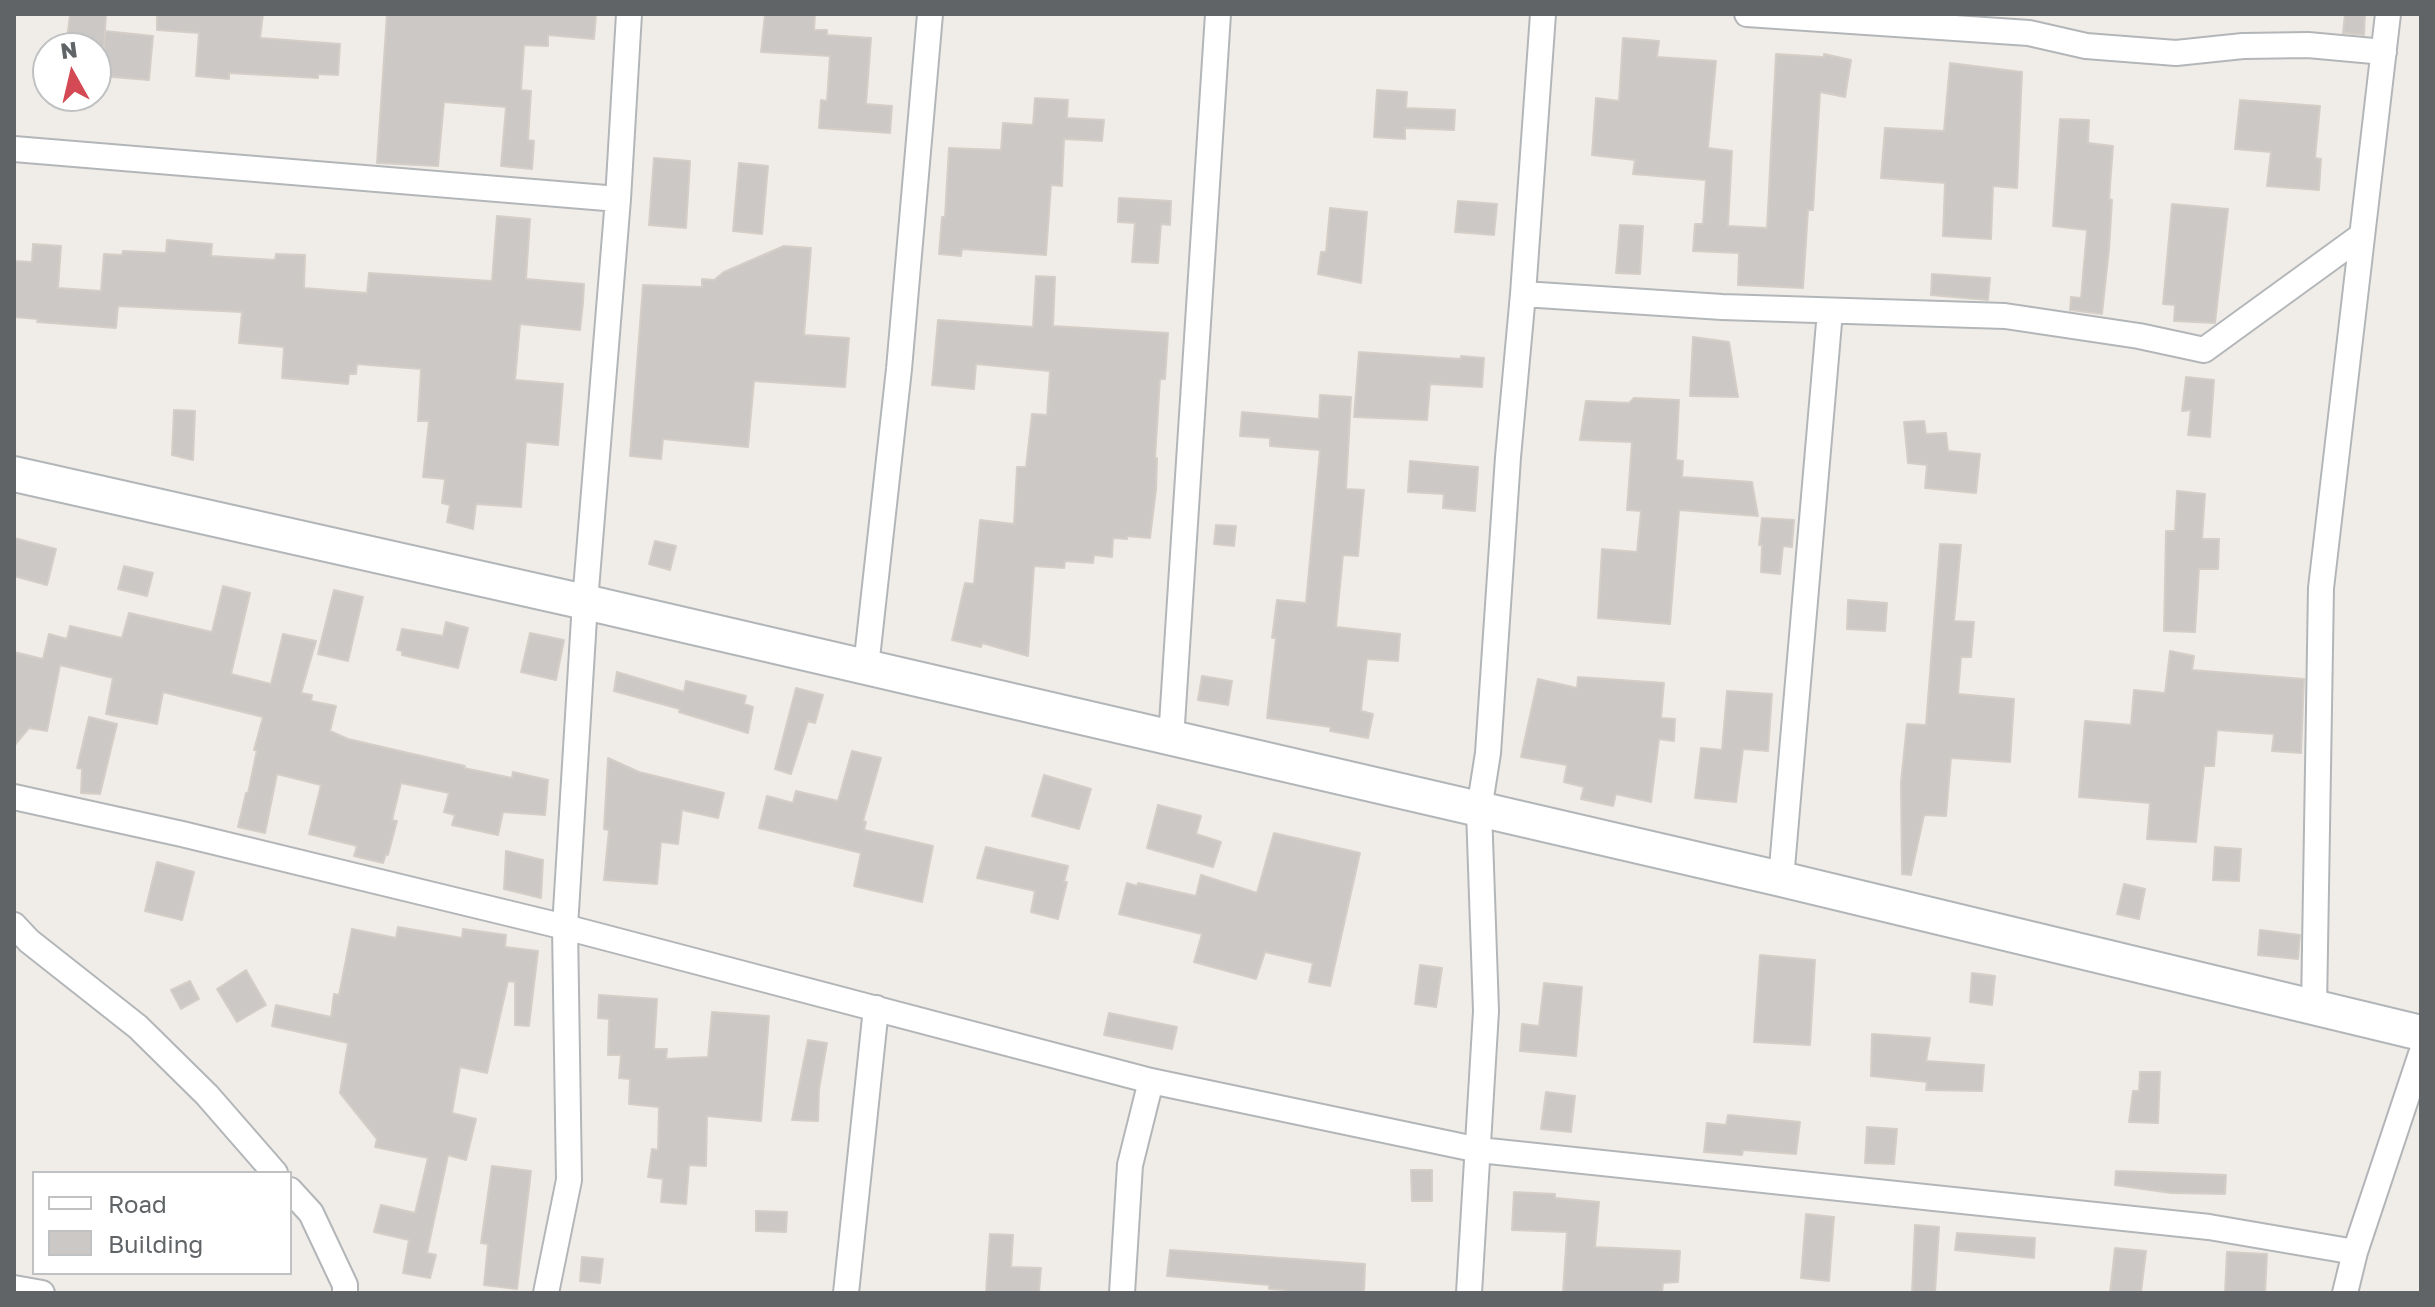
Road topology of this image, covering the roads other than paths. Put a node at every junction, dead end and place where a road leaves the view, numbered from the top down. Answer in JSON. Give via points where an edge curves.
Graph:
{"nodes":[{"id":1,"x":629,"y":14,"type":"edge"},
{"id":2,"x":930,"y":14,"type":"edge"},
{"id":3,"x":1218,"y":14,"type":"edge"},
{"id":4,"x":1543,"y":14,"type":"edge"},
{"id":5,"x":1747,"y":14,"type":"edge"},
{"id":6,"x":2388,"y":14,"type":"edge"},
{"id":7,"x":2384,"y":52,"type":"junction"},
{"id":8,"x":14,"y":149,"type":"edge"},
{"id":9,"x":618,"y":199,"type":"junction"},
{"id":10,"x":2361,"y":236,"type":"junction"},
{"id":11,"x":1523,"y":294,"type":"junction"},
{"id":12,"x":1830,"y":311,"type":"junction"},
{"id":13,"x":14,"y":474,"type":"edge"},
{"id":14,"x":585,"y":602,"type":"junction"},
{"id":15,"x":866,"y":667,"type":"junction"},
{"id":16,"x":1171,"y":739,"type":"junction"},
{"id":17,"x":14,"y":797,"type":"edge"},
{"id":18,"x":1479,"y":810,"type":"junction"},
{"id":19,"x":1781,"y":879,"type":"junction"},
{"id":20,"x":14,"y":925,"type":"edge"},
{"id":21,"x":565,"y":927,"type":"junction"},
{"id":22,"x":876,"y":1008,"type":"junction"},
{"id":23,"x":2314,"y":1008,"type":"junction"},
{"id":24,"x":2421,"y":1033,"type":"edge"},
{"id":25,"x":2421,"y":1054,"type":"edge"},
{"id":26,"x":1151,"y":1081,"type":"junction"},
{"id":27,"x":1479,"y":1150,"type":"junction"},
{"id":28,"x":273,"y":1171,"type":"edge"},
{"id":29,"x":292,"y":1192,"type":"edge"},
{"id":30,"x":2355,"y":1252,"type":"junction"},
{"id":31,"x":14,"y":1288,"type":"edge"},
{"id":32,"x":42,"y":1293,"type":"edge"},
{"id":33,"x":345,"y":1293,"type":"edge"},
{"id":34,"x":546,"y":1293,"type":"edge"},
{"id":35,"x":846,"y":1293,"type":"edge"},
{"id":36,"x":1122,"y":1293,"type":"edge"},
{"id":37,"x":1469,"y":1293,"type":"edge"},
{"id":38,"x":2345,"y":1293,"type":"edge"}],
"edges":[{"from":1,"to":9,"type":"street"},
{"from":2,"to":15,"type":"street"},
{"from":3,"to":16,"type":"street"},
{"from":4,"to":11,"type":"street"},
{"from":5,"to":7,"type":"street","via":[[2029,33],[2086,46],[2176,53],[2308,45]]},
{"from":6,"to":7,"type":"street"},
{"from":7,"to":10,"type":"street"},
{"from":8,"to":9,"type":"street"},
{"from":9,"to":14,"type":"street"},
{"from":10,"to":12,"type":"street","via":[[2204,350],[2005,316]]},
{"from":10,"to":23,"type":"street","via":[[2321,588]]},
{"from":11,"to":12,"type":"street"},
{"from":11,"to":18,"type":"street","via":[[1488,753]]},
{"from":12,"to":19,"type":"street"},
{"from":13,"to":14,"type":"street"},
{"from":14,"to":15,"type":"street"},
{"from":14,"to":21,"type":"street"},
{"from":15,"to":16,"type":"street"},
{"from":16,"to":18,"type":"street"},
{"from":17,"to":21,"type":"street"},
{"from":18,"to":19,"type":"street"},
{"from":18,"to":27,"type":"street","via":[[1486,1011]]},
{"from":19,"to":23,"type":"street"},
{"from":20,"to":28,"type":"street","via":[[138,1027]]},
{"from":21,"to":22,"type":"street"},
{"from":21,"to":34,"type":"street","via":[[569,1180]]},
{"from":22,"to":26,"type":"street"},
{"from":22,"to":35,"type":"street"},
{"from":23,"to":24,"type":"street"},
{"from":25,"to":30,"type":"street"},
{"from":26,"to":27,"type":"street"},
{"from":26,"to":36,"type":"street","via":[[1130,1165]]},
{"from":27,"to":30,"type":"street","via":[[2209,1227]]},
{"from":27,"to":37,"type":"street"},
{"from":29,"to":33,"type":"street","via":[[311,1213]]},
{"from":30,"to":38,"type":"street"},
{"from":31,"to":32,"type":"street"}]}
